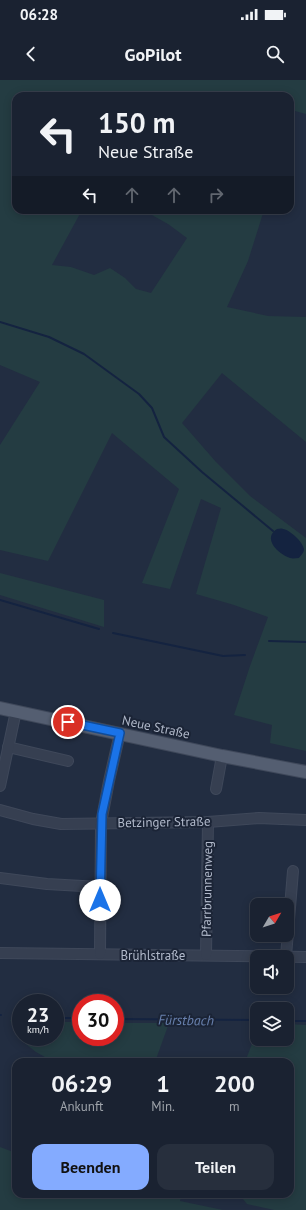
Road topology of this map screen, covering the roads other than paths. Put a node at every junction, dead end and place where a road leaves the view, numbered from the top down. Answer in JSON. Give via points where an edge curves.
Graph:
{"nodes":[{"id":1,"x":0,"y":708,"type":"edge"},
{"id":2,"x":16,"y":711,"type":"junction"},
{"id":3,"x":120,"y":733,"type":"junction"},
{"id":4,"x":8,"y":747,"type":"junction"},
{"id":5,"x":222,"y":756,"type":"junction"},
{"id":6,"x":3,"y":758,"type":"edge"},
{"id":7,"x":68,"y":761,"type":"dead end"},
{"id":8,"x":306,"y":772,"type":"edge"},
{"id":9,"x":0,"y":786,"type":"edge"},
{"id":10,"x":216,"y":789,"type":"dead end"},
{"id":11,"x":0,"y":810,"type":"edge"},
{"id":12,"x":306,"y":820,"type":"edge"},
{"id":13,"x":208,"y":822,"type":"junction"},
{"id":14,"x":101,"y":824,"type":"junction"},
{"id":15,"x":293,"y":871,"type":"dead end"},
{"id":16,"x":0,"y":878,"type":"edge"},
{"id":17,"x":100,"y":887,"type":"junction"},
{"id":18,"x":286,"y":950,"type":"edge"},
{"id":19,"x":0,"y":953,"type":"edge"},
{"id":20,"x":100,"y":954,"type":"junction"},
{"id":21,"x":206,"y":955,"type":"junction"},
{"id":22,"x":250,"y":956,"type":"edge"},
{"id":23,"x":294,"y":956,"type":"edge"},
{"id":24,"x":306,"y":957,"type":"edge"}],
"edges":[{"from":1,"to":2,"type":"main road","name":"Neue Straße"},
{"from":2,"to":3,"type":"main road","name":"Neue Straße"},
{"from":2,"to":4,"type":"street"},
{"from":3,"to":5,"type":"main road","name":"Neue Straße"},
{"from":3,"to":14,"type":"street"},
{"from":4,"to":6,"type":"street"},
{"from":4,"to":7,"type":"street"},
{"from":5,"to":8,"type":"main road","name":"Neue Straße"},
{"from":5,"to":10,"type":"street"},
{"from":6,"to":9,"type":"street"},
{"from":11,"to":14,"type":"street","name":"Betzinger Straße","via":[[61,824]]},
{"from":12,"to":13,"type":"street","name":"Betzinger Straße","via":[[259,818]]},
{"from":13,"to":14,"type":"street","name":"Betzinger Straße"},
{"from":13,"to":21,"type":"street","name":"Pfarrbrunnenweg"},
{"from":14,"to":17,"type":"street"},
{"from":15,"to":18,"type":"street"},
{"from":16,"to":17,"type":"street"},
{"from":17,"to":20,"type":"street"},
{"from":19,"to":20,"type":"street","name":"Brühlstraße"},
{"from":20,"to":21,"type":"street","name":"Brühlstraße"},
{"from":21,"to":22,"type":"street","name":"Brühlstraße"},
{"from":23,"to":24,"type":"street","name":"Brühlstraße"}]}
